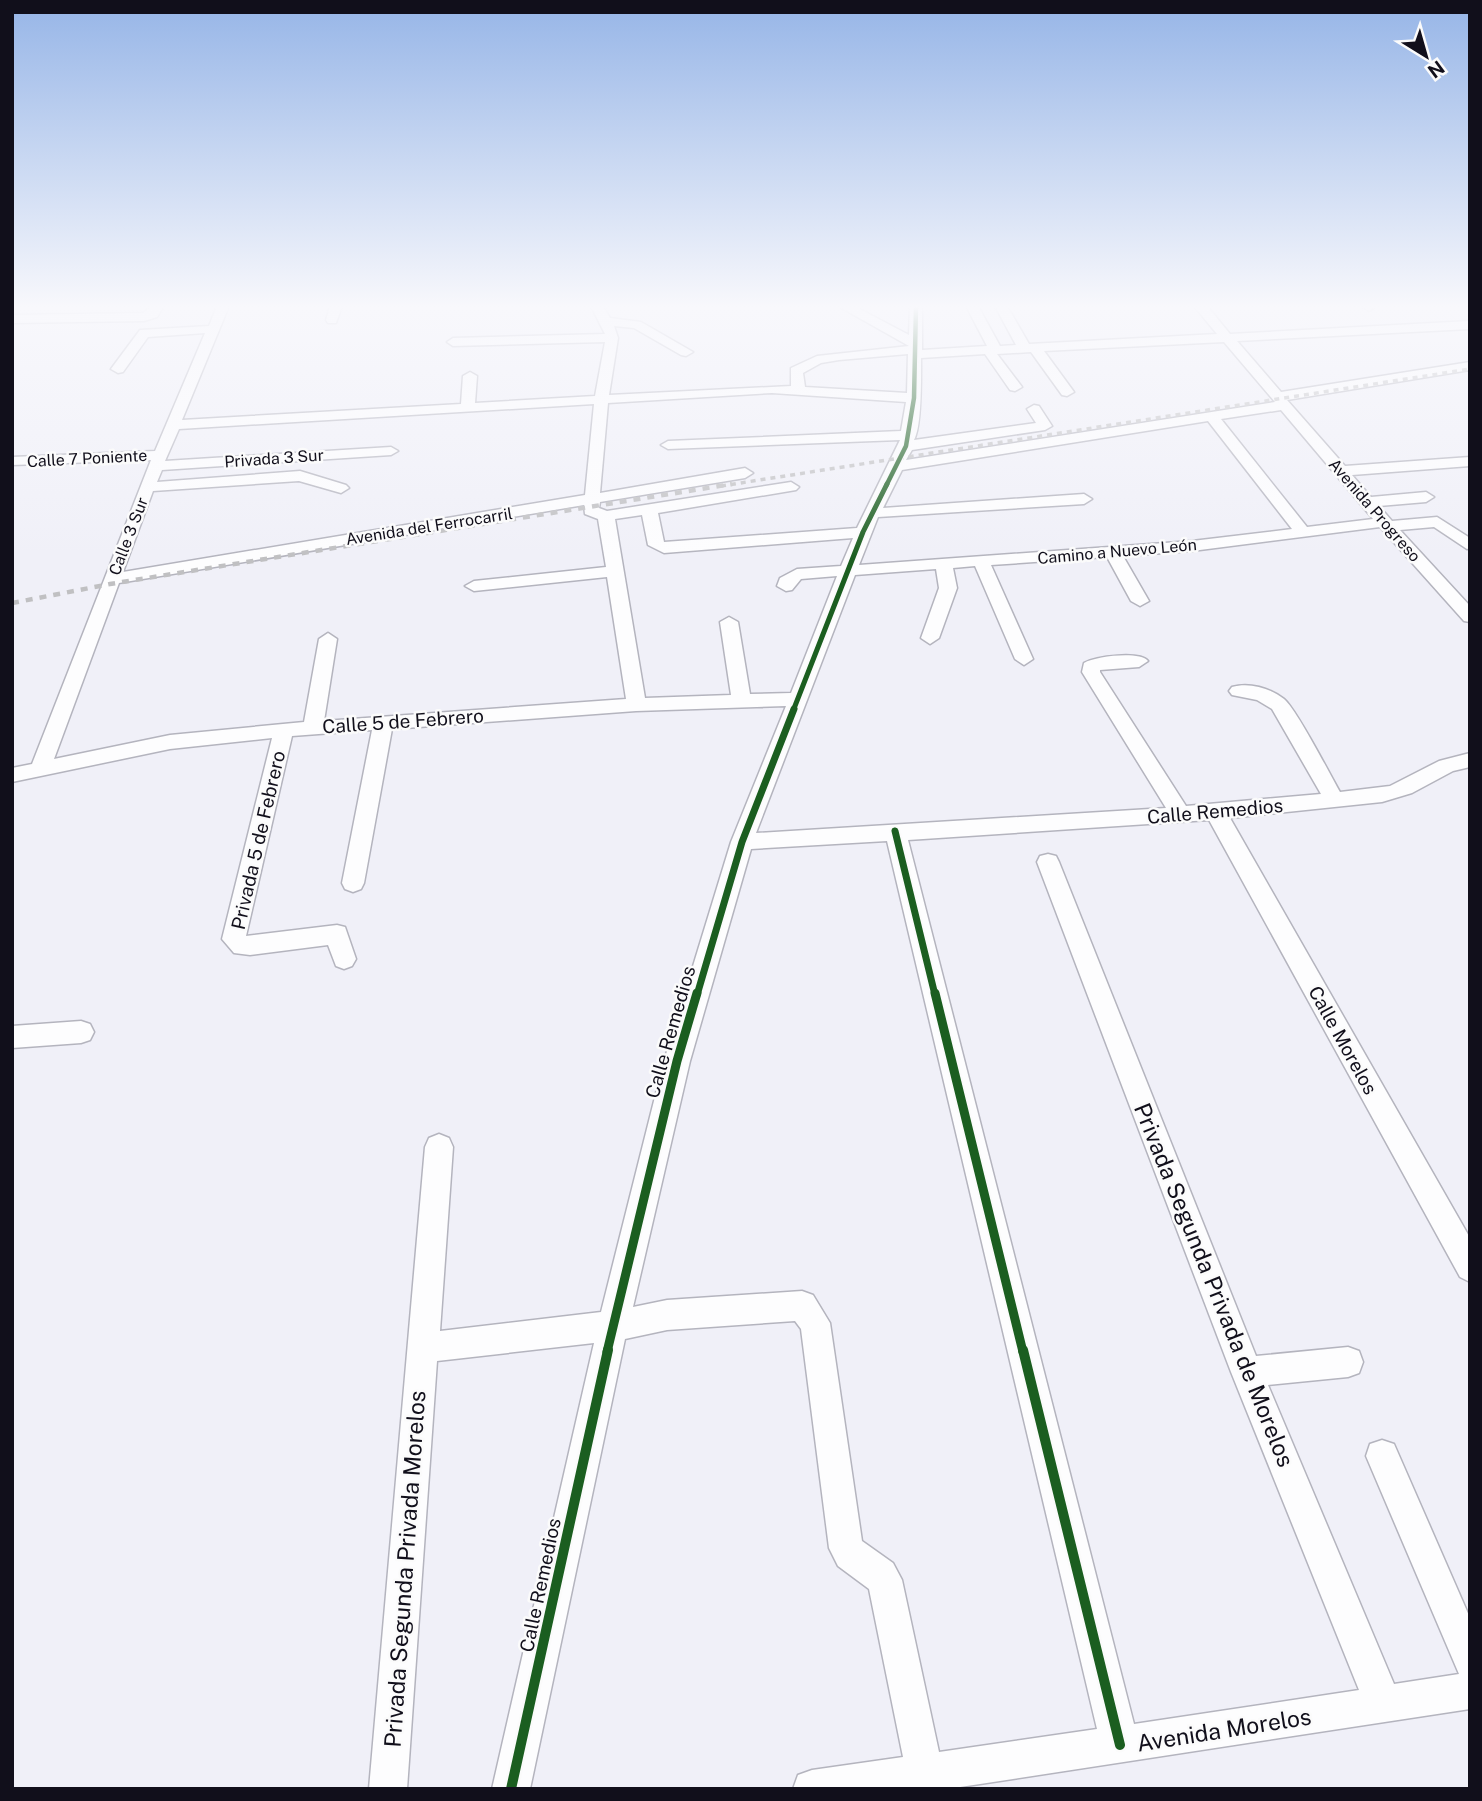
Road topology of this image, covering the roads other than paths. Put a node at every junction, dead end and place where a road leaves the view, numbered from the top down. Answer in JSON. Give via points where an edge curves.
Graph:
{"nodes":[{"id":1,"x":189,"y":390,"type":"edge"},
{"id":2,"x":469,"y":390,"type":"edge"},
{"id":3,"x":602,"y":390,"type":"edge"},
{"id":4,"x":775,"y":390,"type":"edge"},
{"id":5,"x":811,"y":390,"type":"edge"},
{"id":6,"x":914,"y":390,"type":"edge"},
{"id":7,"x":1271,"y":390,"type":"edge"},
{"id":8,"x":1340,"y":390,"type":"edge"},
{"id":9,"x":601,"y":398,"type":"junction"},
{"id":10,"x":914,"y":398,"type":"junction"},
{"id":11,"x":1281,"y":401,"type":"junction"},
{"id":12,"x":468,"y":405,"type":"junction"},
{"id":13,"x":1034,"y":409,"type":"dead end"},
{"id":14,"x":1212,"y":417,"type":"junction"},
{"id":15,"x":174,"y":425,"type":"junction"},
{"id":16,"x":668,"y":445,"type":"dead end"},
{"id":17,"x":905,"y":449,"type":"junction"},
{"id":18,"x":391,"y":451,"type":"dead end"},
{"id":19,"x":159,"y":460,"type":"junction"},
{"id":20,"x":12,"y":461,"type":"edge"},
{"id":21,"x":1470,"y":461,"type":"edge"},
{"id":22,"x":1342,"y":471,"type":"junction"},
{"id":23,"x":745,"y":473,"type":"dead end"},
{"id":24,"x":147,"y":487,"type":"junction"},
{"id":25,"x":791,"y":487,"type":"dead end"},
{"id":26,"x":341,"y":488,"type":"dead end"},
{"id":27,"x":1426,"y":497,"type":"dead end"},
{"id":28,"x":1084,"y":499,"type":"dead end"},
{"id":29,"x":592,"y":500,"type":"junction"},
{"id":30,"x":1368,"y":502,"type":"junction"},
{"id":31,"x":649,"y":509,"type":"junction"},
{"id":32,"x":606,"y":516,"type":"junction"},
{"id":33,"x":867,"y":523,"type":"junction"},
{"id":34,"x":1386,"y":524,"type":"junction"},
{"id":35,"x":1302,"y":530,"type":"junction"},
{"id":36,"x":1467,"y":544,"type":"dead end"},
{"id":37,"x":1112,"y":552,"type":"junction"},
{"id":38,"x":981,"y":562,"type":"junction"},
{"id":39,"x":944,"y":564,"type":"junction"},
{"id":40,"x":615,"y":571,"type":"junction"},
{"id":41,"x":849,"y":571,"type":"junction"},
{"id":42,"x":112,"y":579,"type":"junction"},
{"id":43,"x":474,"y":586,"type":"dead end"},
{"id":44,"x":786,"y":586,"type":"dead end"},
{"id":45,"x":1140,"y":601,"type":"dead end"},
{"id":46,"x":1470,"y":617,"type":"edge"},
{"id":47,"x":729,"y":622,"type":"dead end"},
{"id":48,"x":930,"y":638,"type":"dead end"},
{"id":49,"x":328,"y":639,"type":"dead end"},
{"id":50,"x":1024,"y":659,"type":"dead end"},
{"id":51,"x":1139,"y":661,"type":"dead end"},
{"id":52,"x":1239,"y":691,"type":"dead end"},
{"id":53,"x":797,"y":699,"type":"junction"},
{"id":54,"x":741,"y":701,"type":"junction"},
{"id":55,"x":636,"y":705,"type":"junction"},
{"id":56,"x":383,"y":722,"type":"junction"},
{"id":57,"x":313,"y":728,"type":"junction"},
{"id":58,"x":284,"y":730,"type":"junction"},
{"id":59,"x":1470,"y":760,"type":"edge"},
{"id":60,"x":40,"y":769,"type":"junction"},
{"id":61,"x":12,"y":775,"type":"edge"},
{"id":62,"x":1334,"y":799,"type":"junction"},
{"id":63,"x":1216,"y":813,"type":"junction"},
{"id":64,"x":1181,"y":815,"type":"junction"},
{"id":65,"x":895,"y":831,"type":"junction"},
{"id":66,"x":742,"y":842,"type":"junction"},
{"id":67,"x":1048,"y":862,"type":"dead end"},
{"id":68,"x":353,"y":883,"type":"dead end"},
{"id":69,"x":344,"y":959,"type":"dead end"},
{"id":70,"x":81,"y":1031,"type":"dead end"},
{"id":71,"x":12,"y":1037,"type":"edge"},
{"id":72,"x":439,"y":1147,"type":"dead end"},
{"id":73,"x":1470,"y":1266,"type":"edge"},
{"id":74,"x":613,"y":1326,"type":"junction"},
{"id":75,"x":421,"y":1348,"type":"junction"},
{"id":76,"x":1348,"y":1363,"type":"dead end"},
{"id":77,"x":1247,"y":1372,"type":"junction"},
{"id":78,"x":1381,"y":1456,"type":"dead end"},
{"id":79,"x":1470,"y":1661,"type":"edge"},
{"id":80,"x":1470,"y":1691,"type":"edge"},
{"id":81,"x":1384,"y":1705,"type":"junction"},
{"id":82,"x":1121,"y":1745,"type":"junction"},
{"id":83,"x":925,"y":1774,"type":"junction"},
{"id":84,"x":842,"y":1787,"type":"edge"},
{"id":85,"x":388,"y":1789,"type":"edge"},
{"id":86,"x":511,"y":1789,"type":"edge"},
{"id":87,"x":812,"y":1789,"type":"edge"}],
"edges":[{"from":1,"to":15,"type":"street","name":"Calle 3 Sur"},
{"from":2,"to":12,"type":"street"},
{"from":3,"to":9,"type":"street"},
{"from":4,"to":9,"type":"street"},
{"from":5,"to":10,"type":"street"},
{"from":6,"to":10,"type":"street","name":"Calle Remedios"},
{"from":7,"to":11,"type":"street","name":"Avenida Progreso"},
{"from":8,"to":11,"type":"street"},
{"from":9,"to":12,"type":"street"},
{"from":9,"to":29,"type":"street"},
{"from":10,"to":17,"type":"street","name":"Calle Remedios"},
{"from":11,"to":14,"type":"street"},
{"from":11,"to":22,"type":"street","name":"Avenida Progreso"},
{"from":12,"to":15,"type":"street"},
{"from":13,"to":17,"type":"street","via":[[1045,426]]},
{"from":14,"to":17,"type":"street"},
{"from":14,"to":35,"type":"street"},
{"from":15,"to":19,"type":"street","name":"Calle 3 Sur"},
{"from":16,"to":17,"type":"street"},
{"from":17,"to":33,"type":"street","name":"Calle Remedios"},
{"from":18,"to":19,"type":"street","name":"Privada 3 Sur"},
{"from":19,"to":20,"type":"street","name":"Calle 7 Poniente"},
{"from":19,"to":24,"type":"street","name":"Calle 3 Sur"},
{"from":21,"to":22,"type":"street"},
{"from":22,"to":30,"type":"street","name":"Avenida Progreso"},
{"from":23,"to":29,"type":"street","name":"Avenida del Ferrocarril"},
{"from":24,"to":26,"type":"street","via":[[300,476]]},
{"from":24,"to":42,"type":"street","name":"Calle 3 Sur"},
{"from":25,"to":31,"type":"street"},
{"from":27,"to":30,"type":"street"},
{"from":28,"to":33,"type":"street"},
{"from":29,"to":32,"type":"street","via":[[592,511]]},
{"from":29,"to":42,"type":"street","name":"Avenida del Ferrocarril"},
{"from":30,"to":34,"type":"street","name":"Avenida Progreso"},
{"from":31,"to":32,"type":"street"},
{"from":31,"to":33,"type":"street","via":[[656,545],[664,548]]},
{"from":32,"to":40,"type":"street"},
{"from":33,"to":41,"type":"street","name":"Calle Remedios"},
{"from":34,"to":35,"type":"street","name":"Camino a Nuevo León"},
{"from":34,"to":36,"type":"street","name":"Camino a Nuevo León","via":[[1432,521]]},
{"from":34,"to":46,"type":"street","name":"Avenida Progreso"},
{"from":35,"to":37,"type":"street","name":"Camino a Nuevo León"},
{"from":37,"to":38,"type":"street","name":"Camino a Nuevo León"},
{"from":37,"to":45,"type":"street"},
{"from":38,"to":39,"type":"street","name":"Camino a Nuevo León"},
{"from":38,"to":50,"type":"street"},
{"from":39,"to":41,"type":"street","name":"Camino a Nuevo León"},
{"from":39,"to":48,"type":"street","via":[[948,588]]},
{"from":40,"to":43,"type":"street"},
{"from":40,"to":55,"type":"street"},
{"from":41,"to":44,"type":"street","name":"Camino a Nuevo León","via":[[797,574]]},
{"from":41,"to":53,"type":"street","name":"Calle Remedios"},
{"from":42,"to":60,"type":"street","name":"Calle 3 Sur"},
{"from":47,"to":54,"type":"street"},
{"from":49,"to":57,"type":"street"},
{"from":51,"to":64,"type":"street","via":[[1096,664],[1091,672]]},
{"from":52,"to":62,"type":"street","via":[[1262,694],[1279,705]]},
{"from":53,"to":54,"type":"street","name":"Calle 5 de Febrero"},
{"from":53,"to":66,"type":"street","name":"Calle Remedios"},
{"from":54,"to":55,"type":"street","name":"Calle 5 de Febrero"},
{"from":55,"to":56,"type":"street","name":"Calle 5 de Febrero"},
{"from":56,"to":57,"type":"street","name":"Calle 5 de Febrero"},
{"from":56,"to":68,"type":"street"},
{"from":57,"to":58,"type":"street","name":"Calle 5 de Febrero"},
{"from":58,"to":60,"type":"street","name":"Calle 5 de Febrero","via":[[170,742]]},
{"from":58,"to":69,"type":"street","name":"Privada 5 de Febrero","via":[[234,939],[242,946],[331,933],[340,938]]},
{"from":59,"to":62,"type":"street","name":"Calle Remedios","via":[[1446,764],[1386,795]]},
{"from":60,"to":61,"type":"street","name":"Calle 5 de Febrero"},
{"from":62,"to":63,"type":"street","name":"Calle Remedios"},
{"from":63,"to":64,"type":"street","name":"Calle Remedios"},
{"from":63,"to":73,"type":"street","name":"Calle Morelos"},
{"from":64,"to":65,"type":"street","name":"Calle Remedios"},
{"from":65,"to":66,"type":"street","name":"Calle Remedios"},
{"from":65,"to":82,"type":"street"},
{"from":66,"to":74,"type":"street","name":"Calle Remedios","via":[[674,1074]]},
{"from":67,"to":77,"type":"street","name":"Privada Segunda Privada de Morelos"},
{"from":70,"to":71,"type":"street"},
{"from":72,"to":75,"type":"street","name":"Privada Segunda Privada Morelos"},
{"from":74,"to":75,"type":"street"},
{"from":74,"to":83,"type":"street","via":[[667,1315],[787,1305],[802,1306],[812,1316],[846,1548],[885,1580]]},
{"from":74,"to":86,"type":"street","name":"Calle Remedios"},
{"from":75,"to":85,"type":"street","name":"Privada Segunda Privada Morelos"},
{"from":76,"to":77,"type":"street"},
{"from":77,"to":81,"type":"street","name":"Privada Segunda Privada de Morelos"},
{"from":78,"to":79,"type":"street"},
{"from":80,"to":81,"type":"street","name":"Avenida Morelos"},
{"from":81,"to":82,"type":"street","name":"Avenida Morelos"},
{"from":82,"to":83,"type":"street","name":"Avenida Morelos"},
{"from":83,"to":84,"type":"street","name":"Avenida Morelos"},
{"from":84,"to":87,"type":"street","name":"Avenida Morelos"}]}
